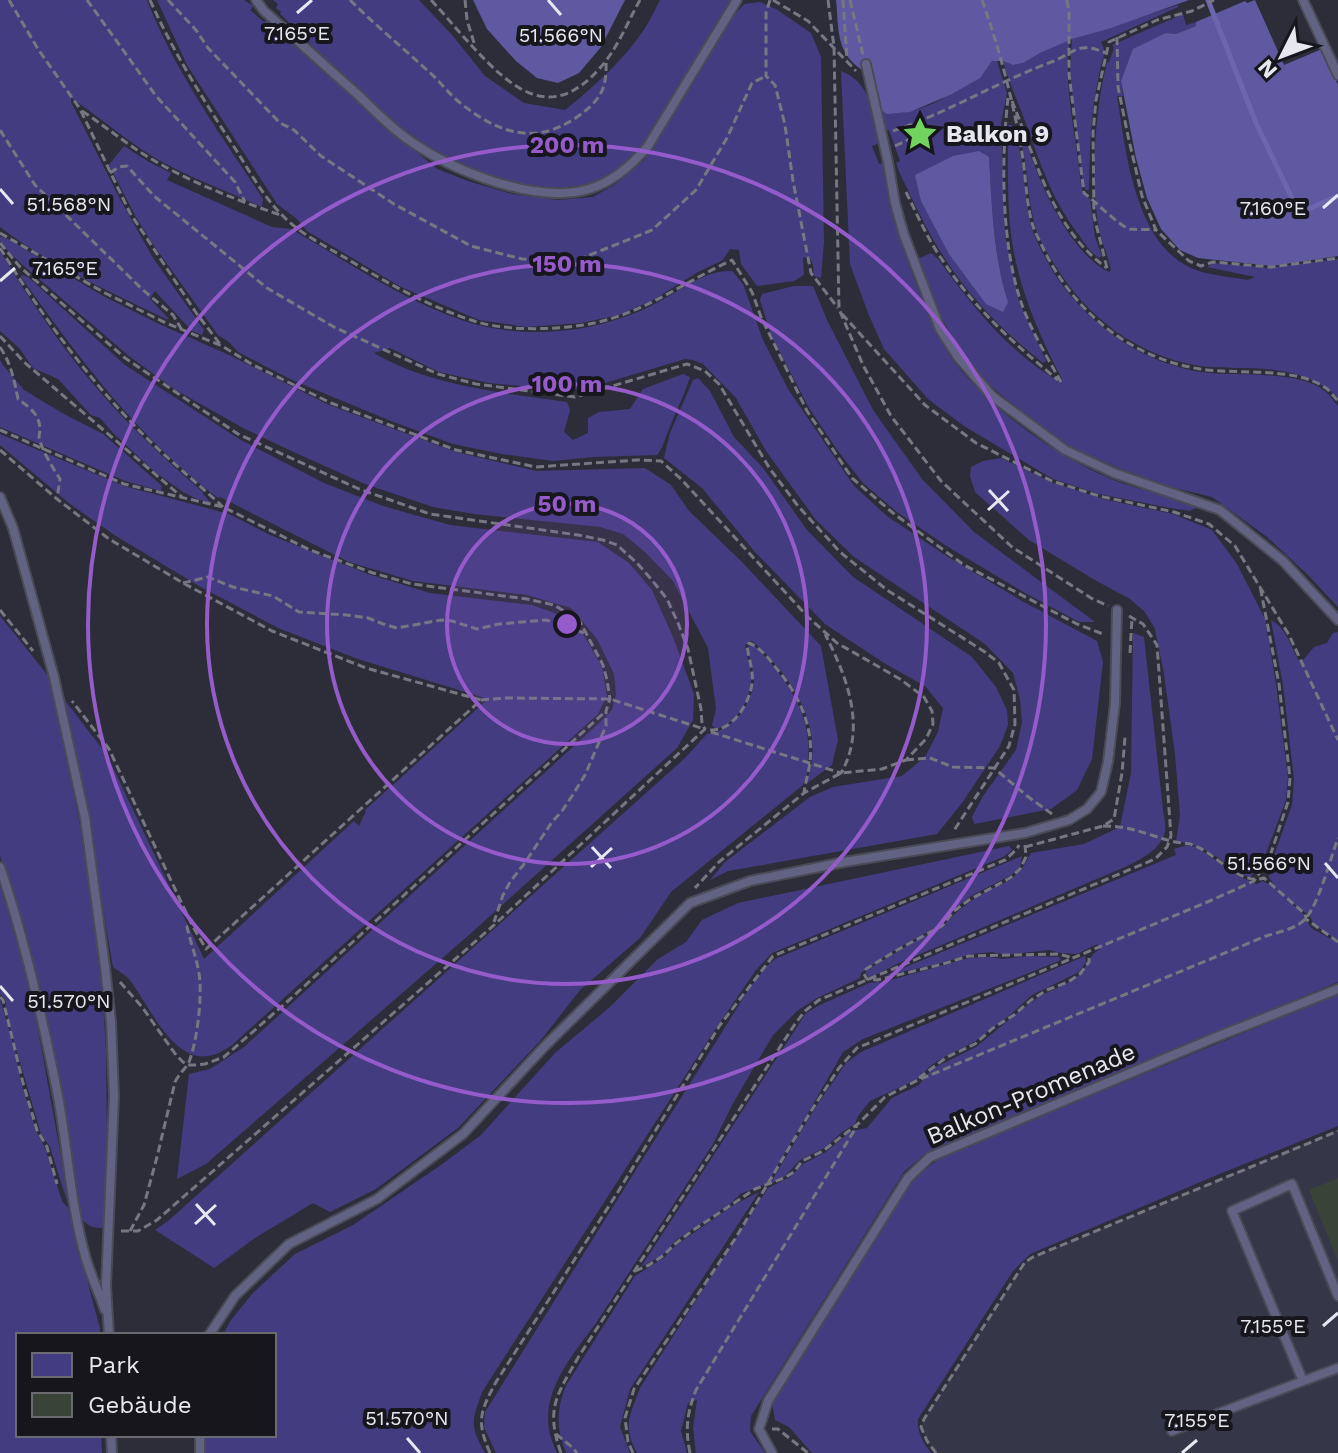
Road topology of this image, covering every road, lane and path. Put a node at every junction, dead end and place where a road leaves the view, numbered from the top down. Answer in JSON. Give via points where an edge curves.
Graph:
{"nodes":[{"id":1,"x":9,"y":0,"type":"edge"},
{"id":2,"x":87,"y":0,"type":"edge"},
{"id":3,"x":150,"y":0,"type":"edge"},
{"id":4,"x":256,"y":0,"type":"edge"},
{"id":5,"x":350,"y":0,"type":"edge"},
{"id":6,"x":431,"y":0,"type":"edge"},
{"id":7,"x":465,"y":0,"type":"edge"},
{"id":8,"x":640,"y":0,"type":"edge"},
{"id":9,"x":737,"y":0,"type":"edge"},
{"id":10,"x":772,"y":0,"type":"edge"},
{"id":11,"x":828,"y":0,"type":"edge"},
{"id":12,"x":843,"y":0,"type":"edge"},
{"id":13,"x":850,"y":0,"type":"edge"},
{"id":14,"x":982,"y":0,"type":"edge"},
{"id":15,"x":1067,"y":0,"type":"edge"},
{"id":16,"x":1214,"y":0,"type":"edge"},
{"id":17,"x":1303,"y":0,"type":"edge"},
{"id":18,"x":1117,"y":37,"type":"junction"},
{"id":19,"x":834,"y":47,"type":"junction"},
{"id":20,"x":476,"y":50,"type":"junction"},
{"id":21,"x":1069,"y":53,"type":"junction"},
{"id":22,"x":1106,"y":53,"type":"junction"},
{"id":23,"x":606,"y":61,"type":"junction"},
{"id":24,"x":848,"y":63,"type":"junction"},
{"id":25,"x":866,"y":64,"type":"joint"},
{"id":26,"x":1338,"y":75,"type":"edge"},
{"id":27,"x":1006,"y":82,"type":"junction"},
{"id":28,"x":871,"y":84,"type":"junction"},
{"id":29,"x":1009,"y":94,"type":"junction"},
{"id":30,"x":80,"y":109,"type":"junction"},
{"id":31,"x":0,"y":130,"type":"edge"},
{"id":32,"x":882,"y":133,"type":"junction"},
{"id":33,"x":920,"y":134,"type":"dead end"},
{"id":34,"x":892,"y":147,"type":"dead end"},
{"id":35,"x":110,"y":173,"type":"junction"},
{"id":36,"x":905,"y":191,"type":"dead end"},
{"id":37,"x":1093,"y":199,"type":"junction"},
{"id":38,"x":245,"y":202,"type":"junction"},
{"id":39,"x":283,"y":216,"type":"junction"},
{"id":40,"x":1156,"y":230,"type":"junction"},
{"id":41,"x":0,"y":233,"type":"edge"},
{"id":42,"x":0,"y":246,"type":"edge"},
{"id":43,"x":1338,"y":258,"type":"edge"},
{"id":44,"x":839,"y":309,"type":"junction"},
{"id":45,"x":182,"y":330,"type":"junction"},
{"id":46,"x":0,"y":336,"type":"edge"},
{"id":47,"x":222,"y":346,"type":"junction"},
{"id":48,"x":0,"y":347,"type":"edge"},
{"id":49,"x":1338,"y":401,"type":"edge"},
{"id":50,"x":0,"y":430,"type":"edge"},
{"id":51,"x":0,"y":450,"type":"edge"},
{"id":52,"x":45,"y":450,"type":"junction"},
{"id":53,"x":0,"y":497,"type":"edge"},
{"id":54,"x":184,"y":498,"type":"junction"},
{"id":55,"x":57,"y":499,"type":"junction"},
{"id":56,"x":223,"y":507,"type":"junction"},
{"id":57,"x":183,"y":583,"type":"junction"},
{"id":58,"x":1260,"y":586,"type":"junction"},
{"id":59,"x":0,"y":610,"type":"edge"},
{"id":60,"x":1117,"y":610,"type":"junction"},
{"id":61,"x":1338,"y":620,"type":"edge"},
{"id":62,"x":825,"y":632,"type":"junction"},
{"id":63,"x":588,"y":635,"type":"junction"},
{"id":64,"x":1118,"y":640,"type":"junction"},
{"id":65,"x":36,"y":655,"type":"dead end"},
{"id":66,"x":610,"y":699,"type":"junction"},
{"id":67,"x":481,"y":700,"type":"junction"},
{"id":68,"x":72,"y":701,"type":"dead end"},
{"id":69,"x":606,"y":711,"type":"junction"},
{"id":70,"x":705,"y":729,"type":"junction"},
{"id":71,"x":1338,"y":740,"type":"edge"},
{"id":72,"x":906,"y":760,"type":"junction"},
{"id":73,"x":810,"y":764,"type":"junction"},
{"id":74,"x":994,"y":768,"type":"junction"},
{"id":75,"x":841,"y":773,"type":"junction"},
{"id":76,"x":804,"y":793,"type":"junction"},
{"id":77,"x":1063,"y":822,"type":"junction"},
{"id":78,"x":1103,"y":826,"type":"dead end"},
{"id":79,"x":1025,"y":833,"type":"junction"},
{"id":80,"x":1338,"y":838,"type":"edge"},
{"id":81,"x":1170,"y":841,"type":"junction"},
{"id":82,"x":945,"y":845,"type":"junction"},
{"id":83,"x":0,"y":867,"type":"edge"},
{"id":84,"x":1254,"y":881,"type":"junction"},
{"id":85,"x":690,"y":903,"type":"junction"},
{"id":86,"x":1306,"y":919,"type":"junction"},
{"id":87,"x":192,"y":925,"type":"junction"},
{"id":88,"x":493,"y":926,"type":"junction"},
{"id":89,"x":1338,"y":942,"type":"edge"},
{"id":90,"x":1089,"y":952,"type":"junction"},
{"id":91,"x":1073,"y":958,"type":"junction"},
{"id":92,"x":105,"y":967,"type":"junction"},
{"id":93,"x":867,"y":979,"type":"junction"},
{"id":94,"x":1338,"y":989,"type":"edge"},
{"id":95,"x":0,"y":997,"type":"edge"},
{"id":96,"x":188,"y":1065,"type":"junction"},
{"id":97,"x":916,"y":1081,"type":"junction"},
{"id":98,"x":859,"y":1123,"type":"junction"},
{"id":99,"x":1338,"y":1131,"type":"edge"},
{"id":100,"x":767,"y":1185,"type":"junction"},
{"id":101,"x":60,"y":1191,"type":"dead end"},
{"id":102,"x":157,"y":1220,"type":"dead end"},
{"id":103,"x":130,"y":1231,"type":"dead end"},
{"id":104,"x":634,"y":1272,"type":"junction"},
{"id":105,"x":1338,"y":1296,"type":"edge"},
{"id":106,"x":108,"y":1318,"type":"junction"},
{"id":107,"x":109,"y":1333,"type":"edge"},
{"id":108,"x":210,"y":1333,"type":"edge"},
{"id":109,"x":1338,"y":1368,"type":"edge"},
{"id":110,"x":1303,"y":1381,"type":"junction"},
{"id":111,"x":759,"y":1429,"type":"junction"},
{"id":112,"x":1172,"y":1431,"type":"dead end"},
{"id":113,"x":554,"y":1432,"type":"junction"},
{"id":114,"x":490,"y":1453,"type":"edge"},
{"id":115,"x":561,"y":1453,"type":"edge"},
{"id":116,"x":577,"y":1453,"type":"edge"},
{"id":117,"x":633,"y":1453,"type":"edge"},
{"id":118,"x":690,"y":1453,"type":"edge"},
{"id":119,"x":772,"y":1453,"type":"edge"},
{"id":120,"x":808,"y":1453,"type":"edge"},
{"id":121,"x":936,"y":1453,"type":"edge"}],
"edges":[{"from":1,"to":30,"type":"path"},
{"from":2,"to":38,"type":"path","via":[[156,96],[235,182]]},
{"from":3,"to":39,"type":"path","via":[[216,119]]},
{"from":4,"to":9,"type":"lane","via":[[403,136],[434,158],[520,189],[568,193],[610,181],[634,162]]},
{"from":5,"to":23,"type":"path","via":[[456,100],[500,128],[550,132],[578,116],[601,94]]},
{"from":6,"to":20,"type":"path"},
{"from":7,"to":20,"type":"path"},
{"from":8,"to":23,"type":"path"},
{"from":10,"to":19,"type":"path","via":[[808,21]]},
{"from":10,"to":44,"type":"path","via":[[766,13],[766,76],[775,85],[785,125],[811,273]]},
{"from":11,"to":19,"type":"path"},
{"from":12,"to":24,"type":"path"},
{"from":13,"to":25,"type":"path"},
{"from":14,"to":27,"type":"path"},
{"from":15,"to":21,"type":"path"},
{"from":16,"to":18,"type":"path"},
{"from":17,"to":26,"type":"lane"},
{"from":18,"to":22,"type":"path"},
{"from":18,"to":40,"type":"path","via":[[1118,87],[1142,196]]},
{"from":19,"to":24,"type":"path"},
{"from":19,"to":44,"type":"path"},
{"from":20,"to":23,"type":"path","via":[[506,81],[544,98],[582,85]]},
{"from":21,"to":22,"type":"path","via":[[1079,48]]},
{"from":21,"to":27,"type":"path"},
{"from":21,"to":37,"type":"path","via":[[1084,193]]},
{"from":22,"to":37,"type":"path","via":[[1093,133]]},
{"from":24,"to":28,"type":"path"},
{"from":25,"to":28,"type":"lane"},
{"from":27,"to":29,"type":"path"},
{"from":27,"to":32,"type":"path","via":[[922,121]]},
{"from":28,"to":32,"type":"lane"},
{"from":29,"to":36,"type":"path","via":[[1004,138],[1008,243],[1022,304],[1061,382],[1001,332],[967,293],[941,258]]},
{"from":29,"to":37,"type":"path","via":[[1046,189],[1089,255],[1107,268]]},
{"from":29,"to":49,"type":"path","via":[[1033,225],[1064,285],[1093,319],[1131,345],[1173,363],[1306,379]]},
{"from":30,"to":35,"type":"path"},
{"from":30,"to":38,"type":"path","via":[[151,159]]},
{"from":31,"to":45,"type":"path","via":[[35,185],[173,315]]},
{"from":32,"to":61,"type":"lane","via":[[904,235],[940,329],[992,396],[1065,450],[1220,510],[1283,561]]},
{"from":33,"to":34,"type":"path"},
{"from":35,"to":47,"type":"path","via":[[130,213]]},
{"from":35,"to":74,"type":"path","via":[[127,166],[154,196],[267,288],[334,327],[438,374],[575,397],[687,364],[705,371],[719,384],[770,469],[840,552],[887,590],[999,663],[1014,690],[1015,724],[1009,746]]},
{"from":37,"to":40,"type":"path","via":[[1128,229]]},
{"from":38,"to":39,"type":"path"},
{"from":39,"to":64,"type":"path","via":[[399,290],[476,322],[527,330],[619,317],[732,260],[807,411],[852,478],[964,565]]},
{"from":40,"to":43,"type":"path","via":[[1201,266],[1213,262],[1271,267]]},
{"from":41,"to":45,"type":"path"},
{"from":42,"to":56,"type":"path","via":[[94,381],[134,426]]},
{"from":42,"to":70,"type":"path","via":[[125,358],[238,434],[359,489],[430,514],[617,545],[667,599],[688,649]]},
{"from":44,"to":58,"type":"path","via":[[925,405],[976,443],[1052,481],[1209,524],[1235,546]]},
{"from":44,"to":60,"type":"path","via":[[891,416],[941,481],[1012,547]]},
{"from":45,"to":47,"type":"path"},
{"from":46,"to":54,"type":"path"},
{"from":47,"to":62,"type":"path","via":[[331,403],[456,450],[536,467],[661,461]]},
{"from":48,"to":52,"type":"path","via":[[14,374],[18,399],[38,419]]},
{"from":50,"to":52,"type":"path"},
{"from":51,"to":55,"type":"path"},
{"from":52,"to":54,"type":"path","via":[[124,484]]},
{"from":52,"to":55,"type":"path","via":[[60,479]]},
{"from":53,"to":92,"type":"lane","via":[[54,677],[85,818]]},
{"from":54,"to":56,"type":"path"},
{"from":55,"to":57,"type":"path","via":[[109,539]]},
{"from":56,"to":63,"type":"path","via":[[310,550],[373,573],[412,584],[554,605],[579,620]]},
{"from":57,"to":63,"type":"path","via":[[208,577],[273,596],[299,612],[368,618],[397,628],[441,620],[477,629],[546,620]]},
{"from":57,"to":67,"type":"path","via":[[314,649]]},
{"from":58,"to":71,"type":"path"},
{"from":58,"to":84,"type":"path","via":[[1290,778],[1281,827]]},
{"from":59,"to":65,"type":"path"},
{"from":60,"to":64,"type":"lane"},
{"from":60,"to":81,"type":"path","via":[[1143,624],[1157,645]]},
{"from":62,"to":72,"type":"path","via":[[924,697],[933,724]]},
{"from":62,"to":75,"type":"path","via":[[846,680],[855,729]]},
{"from":63,"to":66,"type":"path","via":[[603,665]]},
{"from":64,"to":77,"type":"lane","via":[[1115,703],[1101,792],[1087,809]]},
{"from":66,"to":67,"type":"path"},
{"from":66,"to":69,"type":"path"},
{"from":66,"to":70,"type":"path"},
{"from":67,"to":87,"type":"path","via":[[206,949]]},
{"from":68,"to":87,"type":"path","via":[[109,749]]},
{"from":69,"to":88,"type":"path","via":[[606,726],[585,775],[510,882]]},
{"from":69,"to":96,"type":"path","via":[[224,1057]]},
{"from":70,"to":73,"type":"path"},
{"from":70,"to":73,"type":"path","via":[[723,728],[743,709],[753,681],[747,645],[755,645],[788,681],[800,704],[810,735]]},
{"from":70,"to":88,"type":"path"},
{"from":72,"to":74,"type":"path","via":[[930,758],[953,767]]},
{"from":72,"to":75,"type":"path","via":[[882,769]]},
{"from":73,"to":75,"type":"path"},
{"from":73,"to":76,"type":"path"},
{"from":74,"to":77,"type":"path"},
{"from":74,"to":82,"type":"path"},
{"from":75,"to":76,"type":"path"},
{"from":76,"to":85,"type":"path","via":[[719,862],[696,885]]},
{"from":77,"to":79,"type":"lane"},
{"from":78,"to":81,"type":"path","via":[[1125,826]]},
{"from":79,"to":82,"type":"lane"},
{"from":79,"to":93,"type":"path","via":[[1026,857],[1020,869],[969,900],[942,926],[866,969]]},
{"from":79,"to":114,"type":"path","via":[[1005,860],[773,956],[720,1025],[496,1382],[482,1408],[481,1432]]},
{"from":80,"to":86,"type":"path"},
{"from":81,"to":84,"type":"path","via":[[1203,850]]},
{"from":81,"to":93,"type":"path","via":[[1155,859]]},
{"from":82,"to":85,"type":"lane","via":[[750,881]]},
{"from":83,"to":106,"type":"lane","via":[[39,1007],[86,1260]]},
{"from":84,"to":86,"type":"path","via":[[1264,878]]},
{"from":84,"to":90,"type":"path"},
{"from":85,"to":108,"type":"lane","via":[[463,1134],[377,1199],[289,1244],[235,1296]]},
{"from":86,"to":89,"type":"path"},
{"from":86,"to":97,"type":"path"},
{"from":87,"to":96,"type":"path","via":[[187,927],[200,981]]},
{"from":88,"to":102,"type":"path"},
{"from":90,"to":91,"type":"path"},
{"from":90,"to":97,"type":"path","via":[[1080,974],[1031,1000]]},
{"from":91,"to":93,"type":"path","via":[[969,956]]},
{"from":91,"to":100,"type":"path","via":[[857,1048],[839,1068]]},
{"from":92,"to":96,"type":"path"},
{"from":92,"to":106,"type":"lane","via":[[114,1096]]},
{"from":93,"to":104,"type":"path","via":[[805,1011]]},
{"from":94,"to":111,"type":"lane","name":"Balkon-Promenade","via":[[930,1157],[908,1178],[768,1401]]},
{"from":95,"to":101,"type":"path"},
{"from":96,"to":103,"type":"path","via":[[175,1082],[144,1205]]},
{"from":97,"to":98,"type":"path","via":[[885,1097]]},
{"from":98,"to":100,"type":"path","via":[[794,1172]]},
{"from":98,"to":118,"type":"path","via":[[696,1390],[688,1411]]},
{"from":99,"to":121,"type":"path","via":[[1025,1262],[924,1419],[921,1427]]},
{"from":100,"to":104,"type":"path"},
{"from":100,"to":117,"type":"path","via":[[634,1389],[625,1418]]},
{"from":104,"to":113,"type":"path","via":[[555,1399]]},
{"from":105,"to":110,"type":"lane","via":[[1292,1184],[1232,1211]]},
{"from":106,"to":107,"type":"lane"},
{"from":109,"to":110,"type":"lane"},
{"from":110,"to":112,"type":"lane"},
{"from":111,"to":119,"type":"lane"},
{"from":111,"to":120,"type":"path","via":[[778,1429]]},
{"from":113,"to":115,"type":"path"},
{"from":113,"to":116,"type":"path"}]}
